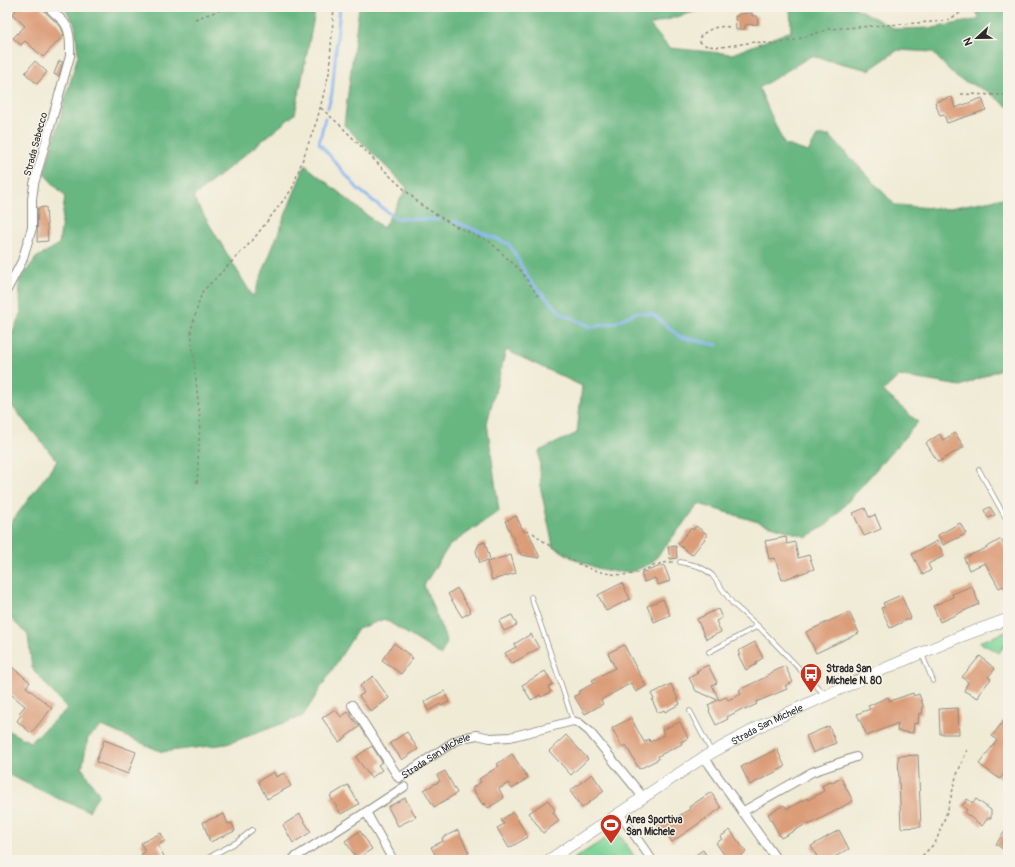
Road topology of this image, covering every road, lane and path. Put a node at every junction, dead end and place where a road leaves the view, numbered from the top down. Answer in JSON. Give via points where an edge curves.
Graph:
{"nodes":[{"id":1,"x":48,"y":7,"type":"edge"},
{"id":2,"x":229,"y":7,"type":"edge"},
{"id":3,"x":334,"y":7,"type":"edge"},
{"id":4,"x":968,"y":7,"type":"edge"},
{"id":5,"x":195,"y":19,"type":"dead end"},
{"id":6,"x":729,"y":27,"type":"dead end"},
{"id":7,"x":961,"y":94,"type":"dead end"},
{"id":8,"x":1008,"y":94,"type":"edge"},
{"id":9,"x":320,"y":108,"type":"junction"},
{"id":10,"x":7,"y":290,"type":"edge"},
{"id":11,"x":540,"y":299,"type":"dead end"},
{"id":12,"x":979,"y":470,"type":"dead end"},
{"id":13,"x":197,"y":483,"type":"dead end"},
{"id":14,"x":1008,"y":522,"type":"edge"},
{"id":15,"x":533,"y":533,"type":"dead end"},
{"id":16,"x":680,"y":562,"type":"joint"},
{"id":17,"x":531,"y":597,"type":"dead end"},
{"id":18,"x":1008,"y":619,"type":"edge"},
{"id":19,"x":758,"y":626,"type":"junction"},
{"id":20,"x":709,"y":652,"type":"dead end"},
{"id":21,"x":922,"y":653,"type":"junction"},
{"id":22,"x":933,"y":682,"type":"dead end"},
{"id":23,"x":825,"y":695,"type":"junction"},
{"id":24,"x":352,"y":705,"type":"dead end"},
{"id":25,"x":690,"y":711,"type":"dead end"},
{"id":26,"x":573,"y":721,"type":"junction"},
{"id":27,"x":968,"y":750,"type":"dead end"},
{"id":28,"x":707,"y":755,"type":"junction"},
{"id":29,"x":856,"y":757,"type":"dead end"},
{"id":30,"x":404,"y":787,"type":"dead end"},
{"id":31,"x":643,"y":797,"type":"junction"},
{"id":32,"x":366,"y":812,"type":"junction"},
{"id":33,"x":742,"y":812,"type":"junction"},
{"id":34,"x":619,"y":813,"type":"junction"},
{"id":35,"x":252,"y":830,"type":"dead end"},
{"id":36,"x":204,"y":860,"type":"edge"},
{"id":37,"x":293,"y":860,"type":"edge"},
{"id":38,"x":393,"y":860,"type":"edge"},
{"id":39,"x":549,"y":860,"type":"edge"},
{"id":40,"x":652,"y":860,"type":"edge"},
{"id":41,"x":777,"y":860,"type":"edge"},
{"id":42,"x":918,"y":860,"type":"edge"}],
"edges":[{"from":1,"to":10,"type":"street","name":"Strada Sabecco","via":[[64,22],[68,30],[70,56],[34,184],[32,228],[22,261]]},
{"from":2,"to":5,"type":"path"},
{"from":3,"to":9,"type":"path","via":[[329,73]]},
{"from":4,"to":6,"type":"path","via":[[946,21],[829,29],[792,42],[755,42],[721,47],[707,46],[700,42],[703,34],[716,27]]},
{"from":7,"to":8,"type":"path"},
{"from":9,"to":11,"type":"path","via":[[421,205],[455,226],[490,242],[521,271]]},
{"from":9,"to":13,"type":"path","via":[[292,189],[252,241],[202,292],[191,330],[200,421]]},
{"from":12,"to":14,"type":"lane"},
{"from":15,"to":16,"type":"path","via":[[558,553],[579,564],[609,574],[635,573],[658,564]]},
{"from":16,"to":19,"type":"lane","via":[[698,566],[712,575],[733,604]]},
{"from":17,"to":26,"type":"lane"},
{"from":18,"to":21,"type":"street","name":"Strada San Michele"},
{"from":19,"to":20,"type":"lane"},
{"from":19,"to":23,"type":"lane"},
{"from":21,"to":22,"type":"lane"},
{"from":21,"to":23,"type":"street","name":"Strada San Michele"},
{"from":23,"to":28,"type":"street","name":"Strada San Michele"},
{"from":24,"to":26,"type":"street","name":"Strada San Michele","via":[[399,778],[455,741],[467,737],[510,736]]},
{"from":25,"to":28,"type":"lane"},
{"from":26,"to":31,"type":"street","via":[[589,731]]},
{"from":27,"to":42,"type":"path","via":[[956,777],[938,839]]},
{"from":28,"to":31,"type":"street","name":"Strada San Michele"},
{"from":28,"to":33,"type":"street"},
{"from":29,"to":33,"type":"street","via":[[812,772]]},
{"from":30,"to":32,"type":"street","name":"Strada San Michele"},
{"from":31,"to":34,"type":"street","name":"Strada San Michele"},
{"from":32,"to":37,"type":"street","name":"Strada San Michele"},
{"from":32,"to":38,"type":"street"},
{"from":33,"to":41,"type":"street"},
{"from":34,"to":39,"type":"street","name":"Strada San Michele"},
{"from":34,"to":40,"type":"street"},
{"from":35,"to":36,"type":"lane","via":[[237,842]]}]}
